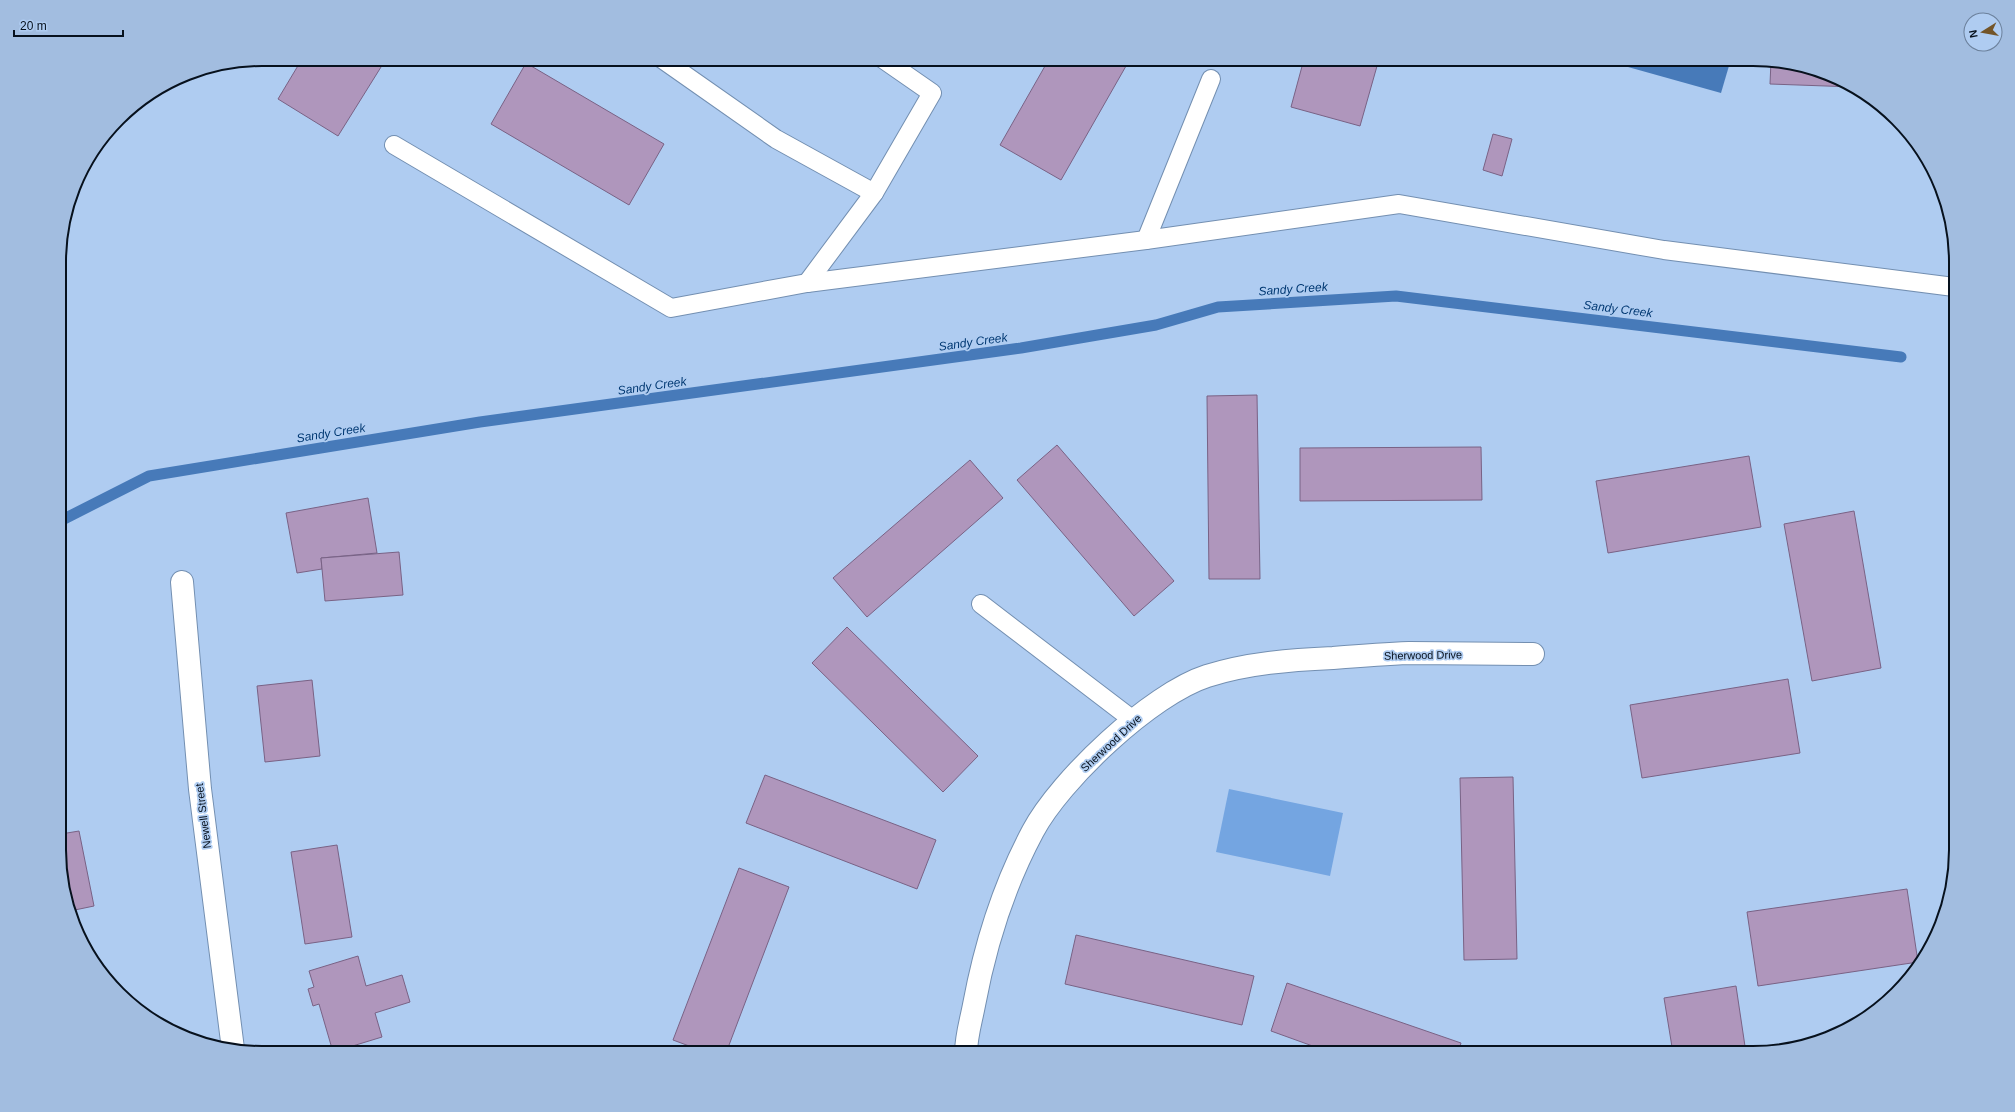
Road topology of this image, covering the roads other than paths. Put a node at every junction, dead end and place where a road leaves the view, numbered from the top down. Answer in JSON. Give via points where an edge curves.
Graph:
{"nodes":[{"id":1,"x":672,"y":66,"type":"edge"},
{"id":2,"x":893,"y":66,"type":"edge"},
{"id":3,"x":1211,"y":79,"type":"dead end"},
{"id":4,"x":394,"y":145,"type":"dead end"},
{"id":5,"x":874,"y":193,"type":"junction"},
{"id":6,"x":1146,"y":240,"type":"junction"},
{"id":7,"x":807,"y":283,"type":"junction"},
{"id":8,"x":1949,"y":286,"type":"edge"},
{"id":9,"x":182,"y":582,"type":"dead end"},
{"id":10,"x":981,"y":604,"type":"dead end"},
{"id":11,"x":1533,"y":654,"type":"dead end"},
{"id":12,"x":1133,"y":720,"type":"junction"},
{"id":13,"x":232,"y":1043,"type":"edge"},
{"id":14,"x":967,"y":1046,"type":"edge"}],
"edges":[{"from":1,"to":5,"type":"lane","via":[[776,139]]},
{"from":2,"to":5,"type":"lane","via":[[932,93]]},
{"from":3,"to":6,"type":"lane"},
{"from":4,"to":7,"type":"lane","via":[[671,308]]},
{"from":5,"to":7,"type":"lane"},
{"from":6,"to":7,"type":"lane"},
{"from":6,"to":8,"type":"lane","via":[[1399,204],[1664,250]]},
{"from":9,"to":13,"type":"street","name":"Newell Street","via":[[200,789]]},
{"from":10,"to":12,"type":"lane"},
{"from":11,"to":12,"type":"street","name":"Sherwood Drive","via":[[1408,653],[1286,661],[1239,667],[1204,676],[1174,691]]},
{"from":12,"to":14,"type":"street","name":"Sherwood Drive","via":[[1094,756],[1055,799],[1034,830],[1016,864],[979,980]]}]}
